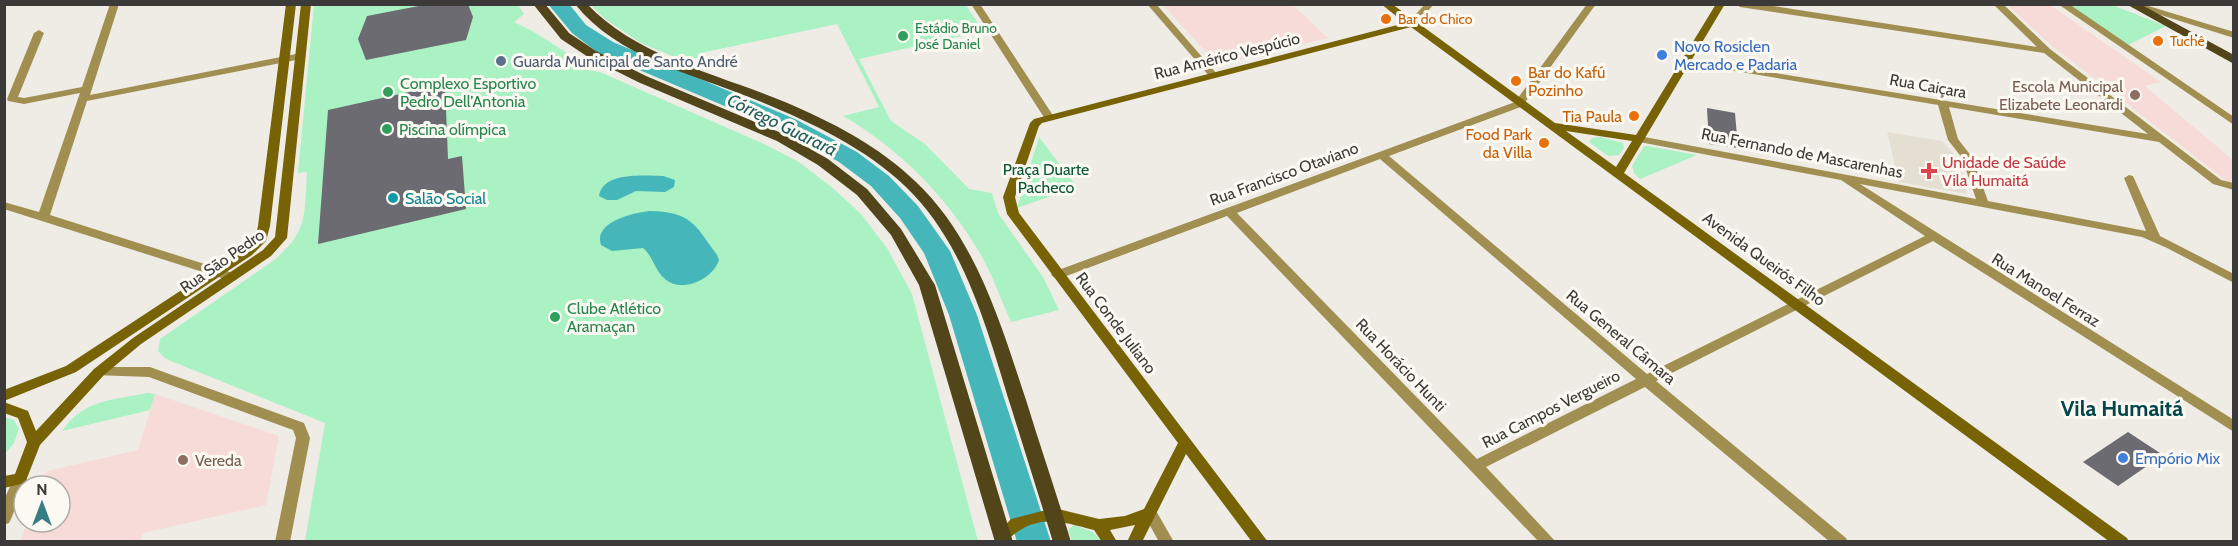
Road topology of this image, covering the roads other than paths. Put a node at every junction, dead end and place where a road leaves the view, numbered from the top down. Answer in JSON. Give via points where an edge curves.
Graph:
{"nodes":[{"id":1,"x":115,"y":4,"type":"edge"},
{"id":2,"x":291,"y":4,"type":"edge"},
{"id":3,"x":306,"y":4,"type":"edge"},
{"id":4,"x":538,"y":4,"type":"edge"},
{"id":5,"x":580,"y":4,"type":"edge"},
{"id":6,"x":975,"y":4,"type":"edge"},
{"id":7,"x":1151,"y":4,"type":"edge"},
{"id":8,"x":1385,"y":4,"type":"edge"},
{"id":9,"x":1430,"y":4,"type":"edge"},
{"id":10,"x":1592,"y":4,"type":"edge"},
{"id":11,"x":1720,"y":4,"type":"edge"},
{"id":12,"x":1740,"y":4,"type":"edge"},
{"id":13,"x":1997,"y":4,"type":"edge"},
{"id":14,"x":2062,"y":4,"type":"edge"},
{"id":15,"x":2118,"y":4,"type":"edge"},
{"id":16,"x":2132,"y":4,"type":"edge"},
{"id":17,"x":1412,"y":24,"type":"junction"},
{"id":18,"x":2173,"y":27,"type":"junction"},
{"id":19,"x":39,"y":33,"type":"dead end"},
{"id":20,"x":2230,"y":34,"type":"edge"},
{"id":21,"x":2047,"y":51,"type":"junction"},
{"id":22,"x":301,"y":56,"type":"junction"},
{"id":23,"x":284,"y":59,"type":"junction"},
{"id":24,"x":1687,"y":60,"type":"junction"},
{"id":25,"x":2234,"y":60,"type":"edge"},
{"id":26,"x":1213,"y":75,"type":"junction"},
{"id":27,"x":85,"y":94,"type":"junction"},
{"id":28,"x":1521,"y":103,"type":"junction"},
{"id":29,"x":1943,"y":104,"type":"junction"},
{"id":30,"x":1049,"y":117,"type":"junction"},
{"id":31,"x":2234,"y":122,"type":"edge"},
{"id":32,"x":1552,"y":125,"type":"junction"},
{"id":33,"x":1639,"y":139,"type":"junction"},
{"id":34,"x":2163,"y":141,"type":"junction"},
{"id":35,"x":1382,"y":155,"type":"junction"},
{"id":36,"x":1618,"y":173,"type":"junction"},
{"id":37,"x":1843,"y":177,"type":"junction"},
{"id":38,"x":2129,"y":178,"type":"dead end"},
{"id":39,"x":2234,"y":187,"type":"edge"},
{"id":40,"x":1983,"y":204,"type":"junction"},
{"id":41,"x":4,"y":205,"type":"edge"},
{"id":42,"x":1229,"y":211,"type":"junction"},
{"id":43,"x":44,"y":218,"type":"junction"},
{"id":44,"x":1932,"y":237,"type":"junction"},
{"id":45,"x":2155,"y":237,"type":"junction"},
{"id":46,"x":218,"y":273,"type":"junction"},
{"id":47,"x":1057,"y":275,"type":"junction"},
{"id":48,"x":232,"y":277,"type":"junction"},
{"id":49,"x":2234,"y":279,"type":"edge"},
{"id":50,"x":1797,"y":304,"type":"junction"},
{"id":51,"x":99,"y":372,"type":"junction"},
{"id":52,"x":1646,"y":380,"type":"junction"},
{"id":53,"x":4,"y":396,"type":"edge"},
{"id":54,"x":4,"y":407,"type":"edge"},
{"id":55,"x":2234,"y":427,"type":"edge"},
{"id":56,"x":34,"y":442,"type":"junction"},
{"id":57,"x":1185,"y":443,"type":"junction"},
{"id":58,"x":1474,"y":466,"type":"junction"},
{"id":59,"x":22,"y":474,"type":"edge"},
{"id":60,"x":12,"y":499,"type":"edge"},
{"id":61,"x":1150,"y":513,"type":"junction"},
{"id":62,"x":1048,"y":515,"type":"junction"},
{"id":63,"x":4,"y":519,"type":"edge"},
{"id":64,"x":1099,"y":525,"type":"junction"},
{"id":65,"x":1007,"y":534,"type":"edge"},
{"id":66,"x":282,"y":542,"type":"edge"},
{"id":67,"x":1062,"y":542,"type":"edge"},
{"id":68,"x":1110,"y":542,"type":"edge"},
{"id":69,"x":1134,"y":542,"type":"edge"},
{"id":70,"x":1167,"y":542,"type":"edge"},
{"id":71,"x":1261,"y":542,"type":"edge"},
{"id":72,"x":1549,"y":542,"type":"edge"},
{"id":73,"x":1841,"y":542,"type":"edge"},
{"id":74,"x":2122,"y":542,"type":"edge"}],
"edges":[{"from":1,"to":27,"type":"street"},
{"from":2,"to":23,"type":"street","name":"Rua São Pedro"},
{"from":3,"to":22,"type":"street","name":"Rua São Pedro"},
{"from":4,"to":65,"type":"main road","via":[[565,36],[592,54],[781,136],[833,168],[878,208],[914,256],[927,285]]},
{"from":5,"to":62,"type":"main road","via":[[597,22],[635,46],[836,130],[877,156],[914,187],[950,233],[985,300]]},
{"from":6,"to":30,"type":"street"},
{"from":7,"to":26,"type":"street"},
{"from":8,"to":17,"type":"street","name":"Avenida Queirós Filho"},
{"from":9,"to":17,"type":"street"},
{"from":10,"to":28,"type":"street"},
{"from":11,"to":24,"type":"street"},
{"from":12,"to":21,"type":"street"},
{"from":13,"to":21,"type":"street"},
{"from":14,"to":31,"type":"street"},
{"from":15,"to":18,"type":"main road"},
{"from":16,"to":18,"type":"main road"},
{"from":16,"to":20,"type":"street"},
{"from":17,"to":26,"type":"street","name":"Rua Américo Vespúcio"},
{"from":17,"to":28,"type":"street","name":"Avenida Queirós Filho"},
{"from":18,"to":20,"type":"street"},
{"from":18,"to":25,"type":"main road"},
{"from":19,"to":27,"type":"street","via":[[12,99]]},
{"from":21,"to":34,"type":"street"},
{"from":22,"to":23,"type":"street"},
{"from":22,"to":48,"type":"street","name":"Rua São Pedro","via":[[283,234],[273,247]]},
{"from":23,"to":27,"type":"street"},
{"from":23,"to":46,"type":"street","name":"Rua São Pedro","via":[[262,237]]},
{"from":24,"to":29,"type":"street","name":"Rua Caiçara"},
{"from":24,"to":33,"type":"street"},
{"from":26,"to":30,"type":"street","name":"Rua Américo Vespúcio"},
{"from":27,"to":43,"type":"street"},
{"from":28,"to":32,"type":"street","name":"Avenida Queirós Filho"},
{"from":28,"to":35,"type":"street","name":"Rua Francisco Otaviano"},
{"from":29,"to":34,"type":"street","name":"Rua Caiçara"},
{"from":29,"to":40,"type":"street","via":[[1954,143],[1968,160]]},
{"from":30,"to":47,"type":"street","name":"Rua Conde Juliano","via":[[1034,125],[1009,205]]},
{"from":32,"to":33,"type":"street"},
{"from":32,"to":36,"type":"street","name":"Avenida Queirós Filho"},
{"from":33,"to":36,"type":"street"},
{"from":33,"to":37,"type":"street","name":"Rua Fernando de Mascarenhas"},
{"from":34,"to":39,"type":"street","via":[[2217,182]]},
{"from":35,"to":42,"type":"street","name":"Rua Francisco Otaviano"},
{"from":35,"to":52,"type":"street","name":"Rua General Câmara"},
{"from":36,"to":50,"type":"street","name":"Avenida Queirós Filho"},
{"from":37,"to":40,"type":"street","name":"Rua Fernando de Mascarenhas"},
{"from":37,"to":44,"type":"street","name":"Rua Manoel Ferraz"},
{"from":38,"to":45,"type":"street"},
{"from":40,"to":45,"type":"street","name":"Rua Fernando de Mascarenhas"},
{"from":41,"to":43,"type":"street"},
{"from":42,"to":47,"type":"street","name":"Rua Francisco Otaviano"},
{"from":42,"to":58,"type":"street","name":"Rua Horácio Hunti"},
{"from":43,"to":46,"type":"street"},
{"from":44,"to":50,"type":"street","name":"Rua Campos Vergueiro"},
{"from":44,"to":55,"type":"street","name":"Rua Manoel Ferraz"},
{"from":45,"to":49,"type":"street","name":"Rua Fernando de Mascarenhas"},
{"from":46,"to":48,"type":"street"},
{"from":46,"to":53,"type":"street","name":"Rua São Pedro","via":[[71,369]]},
{"from":47,"to":57,"type":"street","name":"Rua Conde Juliano"},
{"from":48,"to":51,"type":"street","name":"Rua São Pedro","via":[[137,341]]},
{"from":50,"to":52,"type":"street","name":"Rua Campos Vergueiro"},
{"from":50,"to":74,"type":"street","name":"Avenida Queirós Filho"},
{"from":51,"to":56,"type":"street","name":"Rua São Pedro"},
{"from":51,"to":66,"type":"street","via":[[150,372],[299,427],[303,438]]},
{"from":52,"to":58,"type":"street","name":"Rua Campos Vergueiro"},
{"from":52,"to":73,"type":"street","name":"Rua General Câmara"},
{"from":54,"to":56,"type":"street","via":[[23,415]]},
{"from":56,"to":59,"type":"street"},
{"from":57,"to":61,"type":"street"},
{"from":57,"to":71,"type":"street","name":"Rua Conde Juliano"},
{"from":58,"to":72,"type":"street","name":"Rua Horácio Hunti"},
{"from":60,"to":63,"type":"street"},
{"from":61,"to":64,"type":"street","via":[[1126,522]]},
{"from":61,"to":69,"type":"street"},
{"from":61,"to":70,"type":"street"},
{"from":62,"to":64,"type":"street"},
{"from":62,"to":65,"type":"street"},
{"from":62,"to":67,"type":"main road"},
{"from":64,"to":68,"type":"street"}]}
